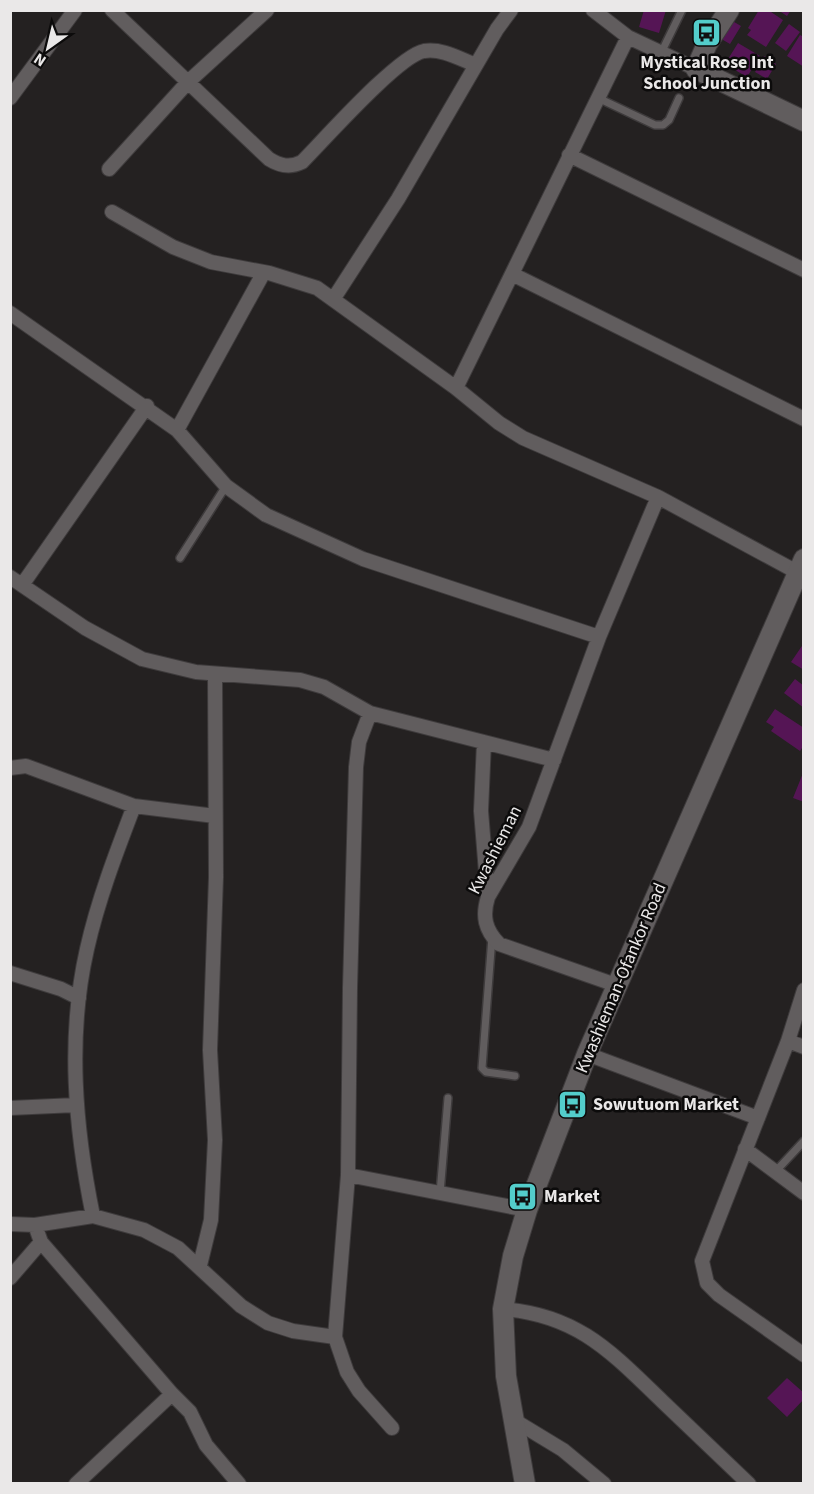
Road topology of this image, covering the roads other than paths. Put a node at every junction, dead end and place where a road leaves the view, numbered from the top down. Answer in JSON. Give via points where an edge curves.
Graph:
{"nodes":[{"id":1,"x":75,"y":10,"type":"edge"},
{"id":2,"x":112,"y":10,"type":"edge"},
{"id":3,"x":267,"y":10,"type":"edge"},
{"id":4,"x":593,"y":10,"type":"edge"},
{"id":5,"x":682,"y":10,"type":"edge"},
{"id":6,"x":729,"y":10,"type":"edge"},
{"id":7,"x":510,"y":11,"type":"edge"},
{"id":8,"x":628,"y":37,"type":"junction"},
{"id":9,"x":661,"y":53,"type":"junction"},
{"id":10,"x":476,"y":65,"type":"junction"},
{"id":11,"x":696,"y":69,"type":"junction"},
{"id":12,"x":188,"y":82,"type":"junction"},
{"id":13,"x":10,"y":98,"type":"edge"},
{"id":14,"x":598,"y":98,"type":"junction"},
{"id":15,"x":679,"y":98,"type":"dead end"},
{"id":16,"x":804,"y":121,"type":"edge"},
{"id":17,"x":569,"y":155,"type":"junction"},
{"id":18,"x":109,"y":169,"type":"dead end"},
{"id":19,"x":112,"y":212,"type":"dead end"},
{"id":20,"x":804,"y":270,"type":"edge"},
{"id":21,"x":264,"y":272,"type":"junction"},
{"id":22,"x":512,"y":274,"type":"junction"},
{"id":23,"x":334,"y":298,"type":"junction"},
{"id":24,"x":10,"y":312,"type":"edge"},
{"id":25,"x":456,"y":388,"type":"junction"},
{"id":26,"x":147,"y":406,"type":"junction"},
{"id":27,"x":804,"y":419,"type":"edge"},
{"id":28,"x":177,"y":430,"type":"junction"},
{"id":29,"x":226,"y":486,"type":"junction"},
{"id":30,"x":658,"y":497,"type":"junction"},
{"id":31,"x":180,"y":558,"type":"dead end"},
{"id":32,"x":800,"y":566,"type":"edge"},
{"id":33,"x":16,"y":581,"type":"edge"},
{"id":34,"x":599,"y":637,"type":"junction"},
{"id":35,"x":215,"y":674,"type":"junction"},
{"id":36,"x":370,"y":713,"type":"junction"},
{"id":37,"x":484,"y":742,"type":"junction"},
{"id":38,"x":554,"y":760,"type":"junction"},
{"id":39,"x":10,"y":768,"type":"edge"},
{"id":40,"x":134,"y":806,"type":"junction"},
{"id":41,"x":215,"y":816,"type":"junction"},
{"id":42,"x":488,"y":897,"type":"junction"},
{"id":43,"x":492,"y":937,"type":"junction"},
{"id":44,"x":10,"y":974,"type":"edge"},
{"id":45,"x":616,"y":985,"type":"junction"},
{"id":46,"x":804,"y":990,"type":"edge"},
{"id":47,"x":79,"y":998,"type":"junction"},
{"id":48,"x":788,"y":1041,"type":"junction"},
{"id":49,"x":804,"y":1047,"type":"edge"},
{"id":50,"x":587,"y":1053,"type":"junction"},
{"id":51,"x":515,"y":1076,"type":"dead end"},
{"id":52,"x":448,"y":1098,"type":"dead end"},
{"id":53,"x":76,"y":1105,"type":"junction"},
{"id":54,"x":10,"y":1108,"type":"edge"},
{"id":55,"x":758,"y":1118,"type":"junction"},
{"id":56,"x":804,"y":1141,"type":"edge"},
{"id":57,"x":745,"y":1149,"type":"junction"},
{"id":58,"x":775,"y":1172,"type":"junction"},
{"id":59,"x":348,"y":1174,"type":"junction"},
{"id":60,"x":440,"y":1193,"type":"junction"},
{"id":61,"x":804,"y":1193,"type":"edge"},
{"id":62,"x":526,"y":1210,"type":"junction"},
{"id":63,"x":93,"y":1216,"type":"junction"},
{"id":64,"x":10,"y":1224,"type":"edge"},
{"id":65,"x":35,"y":1225,"type":"junction"},
{"id":66,"x":41,"y":1242,"type":"junction"},
{"id":67,"x":200,"y":1265,"type":"junction"},
{"id":68,"x":10,"y":1278,"type":"edge"},
{"id":69,"x":503,"y":1309,"type":"junction"},
{"id":70,"x":335,"y":1337,"type":"junction"},
{"id":71,"x":804,"y":1355,"type":"edge"},
{"id":72,"x":172,"y":1394,"type":"junction"},
{"id":73,"x":512,"y":1419,"type":"junction"},
{"id":74,"x":392,"y":1428,"type":"dead end"},
{"id":75,"x":76,"y":1484,"type":"edge"},
{"id":76,"x":239,"y":1484,"type":"edge"},
{"id":77,"x":525,"y":1484,"type":"edge"},
{"id":78,"x":604,"y":1484,"type":"edge"},
{"id":79,"x":749,"y":1484,"type":"edge"}],
"edges":[{"from":1,"to":13,"type":"street"},
{"from":2,"to":12,"type":"street"},
{"from":3,"to":12,"type":"street"},
{"from":4,"to":8,"type":"street"},
{"from":5,"to":9,"type":"lane"},
{"from":6,"to":11,"type":"main road","via":[[711,36]]},
{"from":7,"to":10,"type":"street"},
{"from":8,"to":9,"type":"street"},
{"from":8,"to":14,"type":"street"},
{"from":9,"to":11,"type":"street"},
{"from":10,"to":12,"type":"street","via":[[443,52],[421,51],[396,69],[302,162],[288,166],[269,159]]},
{"from":10,"to":23,"type":"street","via":[[389,214]]},
{"from":11,"to":16,"type":"main road"},
{"from":12,"to":18,"type":"street"},
{"from":14,"to":15,"type":"lane","via":[[663,125]]},
{"from":14,"to":17,"type":"street"},
{"from":17,"to":20,"type":"street"},
{"from":17,"to":22,"type":"street"},
{"from":19,"to":21,"type":"street","via":[[173,247],[212,262]]},
{"from":21,"to":23,"type":"street","via":[[297,280]]},
{"from":21,"to":28,"type":"street"},
{"from":22,"to":25,"type":"street"},
{"from":22,"to":27,"type":"street"},
{"from":23,"to":25,"type":"street"},
{"from":24,"to":26,"type":"street"},
{"from":25,"to":30,"type":"street","via":[[524,438]]},
{"from":26,"to":28,"type":"street"},
{"from":26,"to":33,"type":"street"},
{"from":28,"to":29,"type":"street"},
{"from":29,"to":31,"type":"lane"},
{"from":29,"to":34,"type":"street","via":[[266,515],[363,559]]},
{"from":30,"to":32,"type":"street"},
{"from":30,"to":34,"type":"street","name":"Kwashieman"},
{"from":32,"to":45,"type":"main road","name":"Kwashieman-Ofankor Road"},
{"from":33,"to":35,"type":"street","via":[[85,628],[142,659],[170,668]]},
{"from":34,"to":38,"type":"street","name":"Kwashieman"},
{"from":35,"to":36,"type":"street","via":[[300,680],[324,687]]},
{"from":35,"to":41,"type":"street"},
{"from":36,"to":37,"type":"street"},
{"from":36,"to":59,"type":"street","via":[[359,742],[356,767]]},
{"from":37,"to":38,"type":"street"},
{"from":37,"to":42,"type":"street","via":[[481,811]]},
{"from":38,"to":42,"type":"street","name":"Kwashieman","via":[[529,827]]},
{"from":39,"to":40,"type":"street","via":[[26,766]]},
{"from":40,"to":41,"type":"street"},
{"from":40,"to":47,"type":"street","via":[[97,911]]},
{"from":41,"to":67,"type":"street","via":[[210,1050],[214,1187],[212,1220]]},
{"from":42,"to":43,"type":"street","name":"Kwashieman","via":[[485,920]]},
{"from":43,"to":45,"type":"street","via":[[509,949]]},
{"from":43,"to":51,"type":"lane","via":[[482,1068]]},
{"from":44,"to":47,"type":"street"},
{"from":45,"to":50,"type":"main road","name":"Kwashieman-Ofankor Road"},
{"from":46,"to":48,"type":"street"},
{"from":47,"to":53,"type":"street"},
{"from":48,"to":49,"type":"street"},
{"from":48,"to":55,"type":"street"},
{"from":50,"to":55,"type":"street"},
{"from":50,"to":62,"type":"main road","name":"Kwashieman-Ofankor Road"},
{"from":52,"to":60,"type":"lane"},
{"from":53,"to":54,"type":"street"},
{"from":53,"to":63,"type":"street"},
{"from":55,"to":57,"type":"street"},
{"from":56,"to":58,"type":"lane"},
{"from":57,"to":58,"type":"street"},
{"from":57,"to":71,"type":"street","via":[[705,1249],[703,1273],[719,1294]]},
{"from":58,"to":61,"type":"street"},
{"from":59,"to":60,"type":"street"},
{"from":59,"to":70,"type":"street"},
{"from":60,"to":62,"type":"street"},
{"from":62,"to":69,"type":"main road","name":"Kwashieman-Ofankor Road"},
{"from":63,"to":65,"type":"street"},
{"from":63,"to":67,"type":"street","via":[[162,1238]]},
{"from":64,"to":65,"type":"street"},
{"from":65,"to":66,"type":"street"},
{"from":66,"to":68,"type":"street"},
{"from":66,"to":72,"type":"street"},
{"from":67,"to":70,"type":"street","via":[[221,1289],[268,1323]]},
{"from":69,"to":73,"type":"main road","name":"Kwashieman-Ofankor Road"},
{"from":69,"to":79,"type":"street","via":[[554,1319],[601,1344]]},
{"from":70,"to":74,"type":"street","via":[[347,1372]]},
{"from":72,"to":75,"type":"street"},
{"from":72,"to":76,"type":"street","via":[[190,1412],[206,1445]]},
{"from":73,"to":77,"type":"main road","name":"Kwashieman-Ofankor Road"},
{"from":73,"to":78,"type":"street","via":[[563,1450]]}]}
